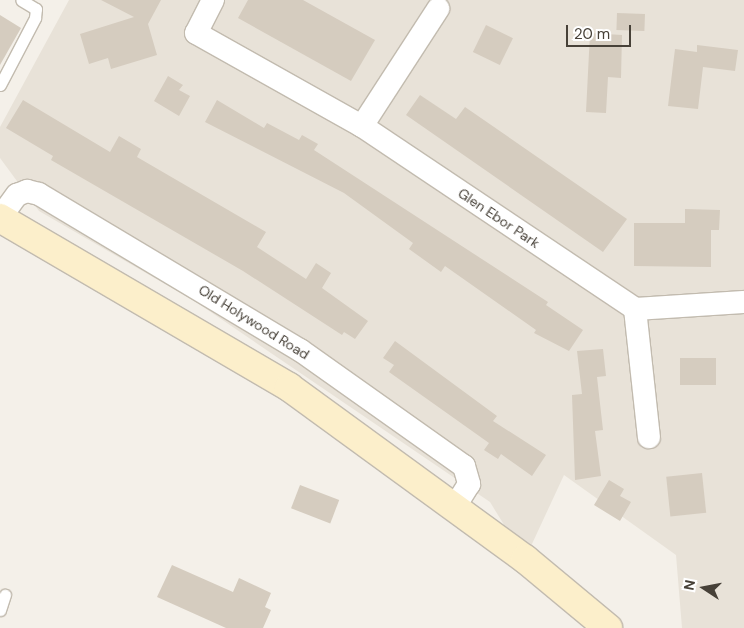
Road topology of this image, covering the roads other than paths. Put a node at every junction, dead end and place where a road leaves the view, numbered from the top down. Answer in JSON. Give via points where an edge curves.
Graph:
{"nodes":[{"id":1,"x":21,"y":0,"type":"edge"},
{"id":2,"x":213,"y":0,"type":"edge"},
{"id":3,"x":438,"y":9,"type":"dead end"},
{"id":4,"x":0,"y":85,"type":"edge"},
{"id":5,"x":362,"y":126,"type":"junction"},
{"id":6,"x":0,"y":218,"type":"edge"},
{"id":7,"x":744,"y":302,"type":"edge"},
{"id":8,"x":635,"y":310,"type":"junction"},
{"id":9,"x":649,"y":437,"type":"dead end"},
{"id":10,"x":454,"y":508,"type":"junction"},
{"id":11,"x":5,"y":596,"type":"dead end"},
{"id":12,"x":0,"y":610,"type":"edge"},
{"id":13,"x":608,"y":628,"type":"edge"}],
"edges":[{"from":1,"to":4,"type":"lane","via":[[36,9],[35,18]]},
{"from":2,"to":5,"type":"street","name":"Glen Ebor Park","via":[[196,34]]},
{"from":3,"to":5,"type":"street"},
{"from":5,"to":8,"type":"street","name":"Glen Ebor Park"},
{"from":6,"to":10,"type":"street","name":"Old Holywood Road","via":[[289,387]]},
{"from":6,"to":10,"type":"street","name":"Old Holywood Road","via":[[17,195],[27,191],[39,194],[300,350],[464,466],[469,484]]},
{"from":7,"to":8,"type":"street"},
{"from":8,"to":9,"type":"street"},
{"from":10,"to":13,"type":"street","name":"Old Holywood Road"},
{"from":11,"to":12,"type":"lane"}]}
